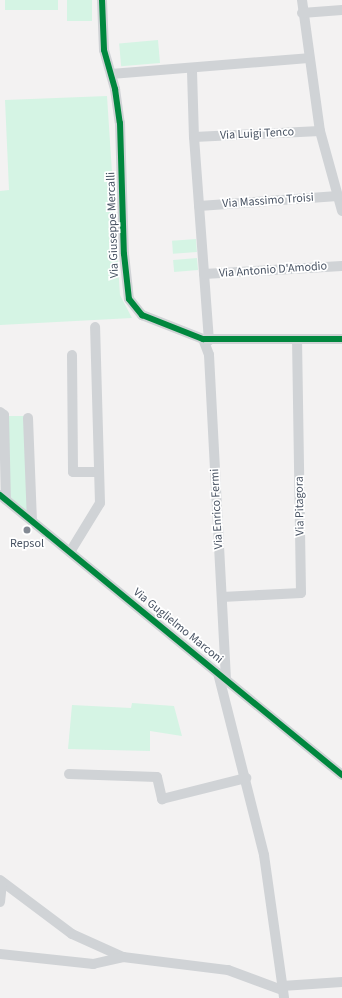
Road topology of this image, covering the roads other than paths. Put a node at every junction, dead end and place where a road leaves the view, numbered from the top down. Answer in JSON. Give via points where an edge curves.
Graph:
{"nodes":[{"id":1,"x":102,"y":0,"type":"edge"},
{"id":2,"x":302,"y":0,"type":"edge"},
{"id":3,"x":342,"y":10,"type":"edge"},
{"id":4,"x":302,"y":13,"type":"junction"},
{"id":5,"x":308,"y":58,"type":"junction"},
{"id":6,"x":192,"y":71,"type":"dead end"},
{"id":7,"x":111,"y":74,"type":"junction"},
{"id":8,"x":320,"y":131,"type":"junction"},
{"id":9,"x":194,"y":137,"type":"junction"},
{"id":10,"x":338,"y":196,"type":"junction"},
{"id":11,"x":199,"y":206,"type":"junction"},
{"id":12,"x":342,"y":211,"type":"edge"},
{"id":13,"x":342,"y":266,"type":"edge"},
{"id":14,"x":204,"y":274,"type":"junction"},
{"id":15,"x":95,"y":327,"type":"dead end"},
{"id":16,"x":297,"y":339,"type":"junction"},
{"id":17,"x":342,"y":339,"type":"edge"},
{"id":18,"x":206,"y":340,"type":"junction"},
{"id":19,"x":72,"y":355,"type":"dead end"},
{"id":20,"x":0,"y":412,"type":"edge"},
{"id":21,"x":28,"y":418,"type":"dead end"},
{"id":22,"x":99,"y":472,"type":"junction"},
{"id":23,"x":3,"y":497,"type":"edge"},
{"id":24,"x":32,"y":521,"type":"junction"},
{"id":25,"x":70,"y":552,"type":"junction"},
{"id":26,"x":222,"y":597,"type":"junction"},
{"id":27,"x":222,"y":676,"type":"junction"},
{"id":28,"x":69,"y":774,"type":"dead end"},
{"id":29,"x":342,"y":775,"type":"edge"},
{"id":30,"x":246,"y":778,"type":"junction"},
{"id":31,"x":1,"y":881,"type":"edge"},
{"id":32,"x":0,"y":902,"type":"edge"},
{"id":33,"x":0,"y":954,"type":"edge"},
{"id":34,"x":123,"y":956,"type":"junction"},
{"id":35,"x":342,"y":982,"type":"edge"},
{"id":36,"x":283,"y":991,"type":"edge"}],
"edges":[{"from":1,"to":7,"type":"street","name":"Via Giuseppe Mercalli","via":[[104,50]]},
{"from":2,"to":4,"type":"street"},
{"from":3,"to":4,"type":"street"},
{"from":4,"to":5,"type":"street"},
{"from":5,"to":7,"type":"street"},
{"from":5,"to":8,"type":"street"},
{"from":6,"to":9,"type":"street","name":"Via Antonio D'Amodio"},
{"from":7,"to":18,"type":"street","name":"Via Giuseppe Mercalli","via":[[120,122],[124,254],[129,298],[142,314]]},
{"from":8,"to":9,"type":"street","name":"Via Luigi Tenco"},
{"from":8,"to":10,"type":"street"},
{"from":9,"to":11,"type":"street","name":"Via Antonio D'Amodio"},
{"from":10,"to":11,"type":"street","name":"Via Massimo Troisi"},
{"from":10,"to":12,"type":"street"},
{"from":11,"to":14,"type":"street","name":"Via Antonio D'Amodio"},
{"from":13,"to":14,"type":"street","name":"Via Antonio D'Amodio"},
{"from":14,"to":18,"type":"street","name":"Via Antonio D'Amodio"},
{"from":15,"to":22,"type":"street"},
{"from":16,"to":17,"type":"street","name":"Via Giuseppe Mercalli"},
{"from":16,"to":18,"type":"street","name":"Via Giuseppe Mercalli"},
{"from":16,"to":26,"type":"street","name":"Via Pitagora","via":[[301,593]]},
{"from":18,"to":26,"type":"street","name":"Via Enrico Fermi","via":[[209,355]]},
{"from":19,"to":22,"type":"street","via":[[73,472]]},
{"from":20,"to":23,"type":"street","via":[[4,415]]},
{"from":21,"to":24,"type":"street"},
{"from":22,"to":25,"type":"street","via":[[100,503]]},
{"from":23,"to":24,"type":"street","name":"Via Guglielmo Marconi"},
{"from":24,"to":25,"type":"street","name":"Via Guglielmo Marconi"},
{"from":25,"to":27,"type":"street","name":"Via Guglielmo Marconi"},
{"from":26,"to":27,"type":"street","name":"Via Enrico Fermi"},
{"from":27,"to":29,"type":"street","name":"Via Guglielmo Marconi"},
{"from":27,"to":30,"type":"street","name":"Via Enrico Fermi"},
{"from":28,"to":30,"type":"street","via":[[157,777],[162,799]]},
{"from":30,"to":36,"type":"street","name":"Via Enrico Fermi","via":[[264,855]]},
{"from":31,"to":32,"type":"street"},
{"from":31,"to":34,"type":"street","via":[[72,934]]},
{"from":33,"to":34,"type":"street","via":[[93,964]]},
{"from":34,"to":36,"type":"street","via":[[228,970]]},
{"from":35,"to":36,"type":"street"}]}
